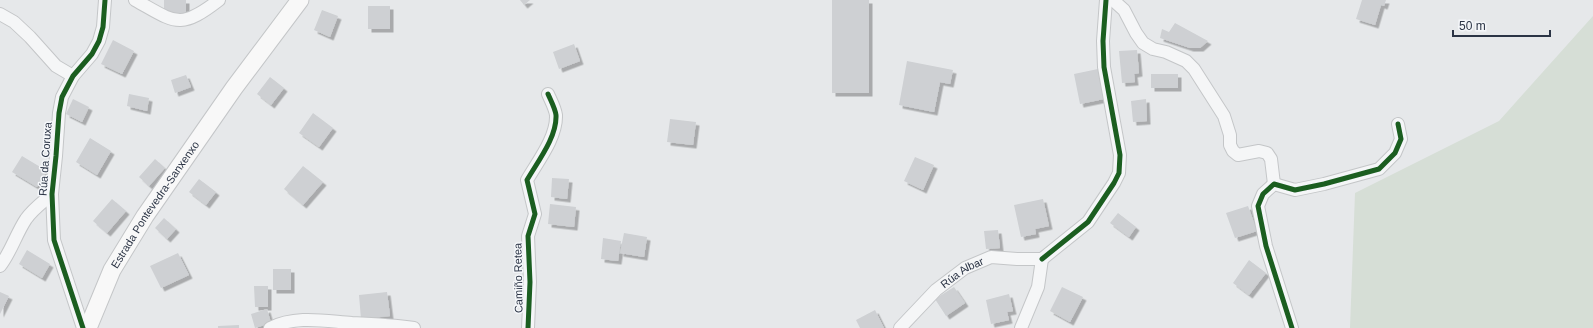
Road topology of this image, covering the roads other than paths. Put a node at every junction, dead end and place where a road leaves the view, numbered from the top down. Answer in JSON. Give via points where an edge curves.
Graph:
{"nodes":[{"id":1,"x":104,"y":0,"type":"edge"},
{"id":2,"x":135,"y":0,"type":"edge"},
{"id":3,"x":219,"y":0,"type":"edge"},
{"id":4,"x":300,"y":0,"type":"edge"},
{"id":5,"x":1106,"y":0,"type":"edge"},
{"id":6,"x":1113,"y":0,"type":"edge"},
{"id":7,"x":0,"y":14,"type":"edge"},
{"id":8,"x":73,"y":76,"type":"junction"},
{"id":9,"x":548,"y":94,"type":"dead end"},
{"id":10,"x":1398,"y":124,"type":"dead end"},
{"id":11,"x":1274,"y":184,"type":"junction"},
{"id":12,"x":52,"y":194,"type":"junction"},
{"id":13,"x":1042,"y":259,"type":"junction"},
{"id":14,"x":0,"y":266,"type":"edge"},
{"id":15,"x":352,"y":326,"type":"edge"},
{"id":16,"x":83,"y":328,"type":"edge"},
{"id":17,"x":88,"y":328,"type":"edge"},
{"id":18,"x":270,"y":328,"type":"edge"},
{"id":19,"x":414,"y":328,"type":"edge"},
{"id":20,"x":528,"y":328,"type":"edge"},
{"id":21,"x":900,"y":328,"type":"edge"},
{"id":22,"x":1020,"y":328,"type":"edge"},
{"id":23,"x":1292,"y":328,"type":"edge"}],
"edges":[{"from":1,"to":8,"type":"street","name":"Rúa da Coruxa","via":[[104,27],[99,41],[92,54]]},
{"from":2,"to":3,"type":"street","via":[[165,17],[188,20],[201,14]]},
{"from":4,"to":17,"type":"main road","name":"Estrada Pontevedra-Sanxenxo","via":[[234,88],[145,216],[112,270]]},
{"from":5,"to":13,"type":"street","via":[[1104,66],[1120,155],[1119,173],[1088,222]]},
{"from":6,"to":11,"type":"street","via":[[1124,10],[1144,43],[1186,61],[1194,69],[1224,116],[1233,151],[1238,155],[1259,151],[1267,153],[1271,159]]},
{"from":7,"to":8,"type":"street","via":[[14,22],[56,66]]},
{"from":8,"to":12,"type":"street","name":"Rúa da Coruxa","via":[[62,97],[59,113]]},
{"from":9,"to":20,"type":"street","name":"Camiño Retea","via":[[556,113],[555,125],[528,180],[534,214],[528,236]]},
{"from":10,"to":11,"type":"street","via":[[1401,139],[1395,153],[1378,169],[1295,190]]},
{"from":11,"to":23,"type":"street","via":[[1263,194],[1258,206],[1266,246]]},
{"from":12,"to":14,"type":"street","via":[[26,219]]},
{"from":12,"to":16,"type":"street","name":"Rúa da Coruxa","via":[[54,240]]},
{"from":13,"to":21,"type":"street","name":"Rúa Albar","via":[[991,257],[964,268],[936,290]]},
{"from":13,"to":22,"type":"street","via":[[1038,287]]},
{"from":15,"to":18,"type":"street","via":[[306,319],[277,324]]},
{"from":15,"to":19,"type":"street","via":[[387,324]]}]}
